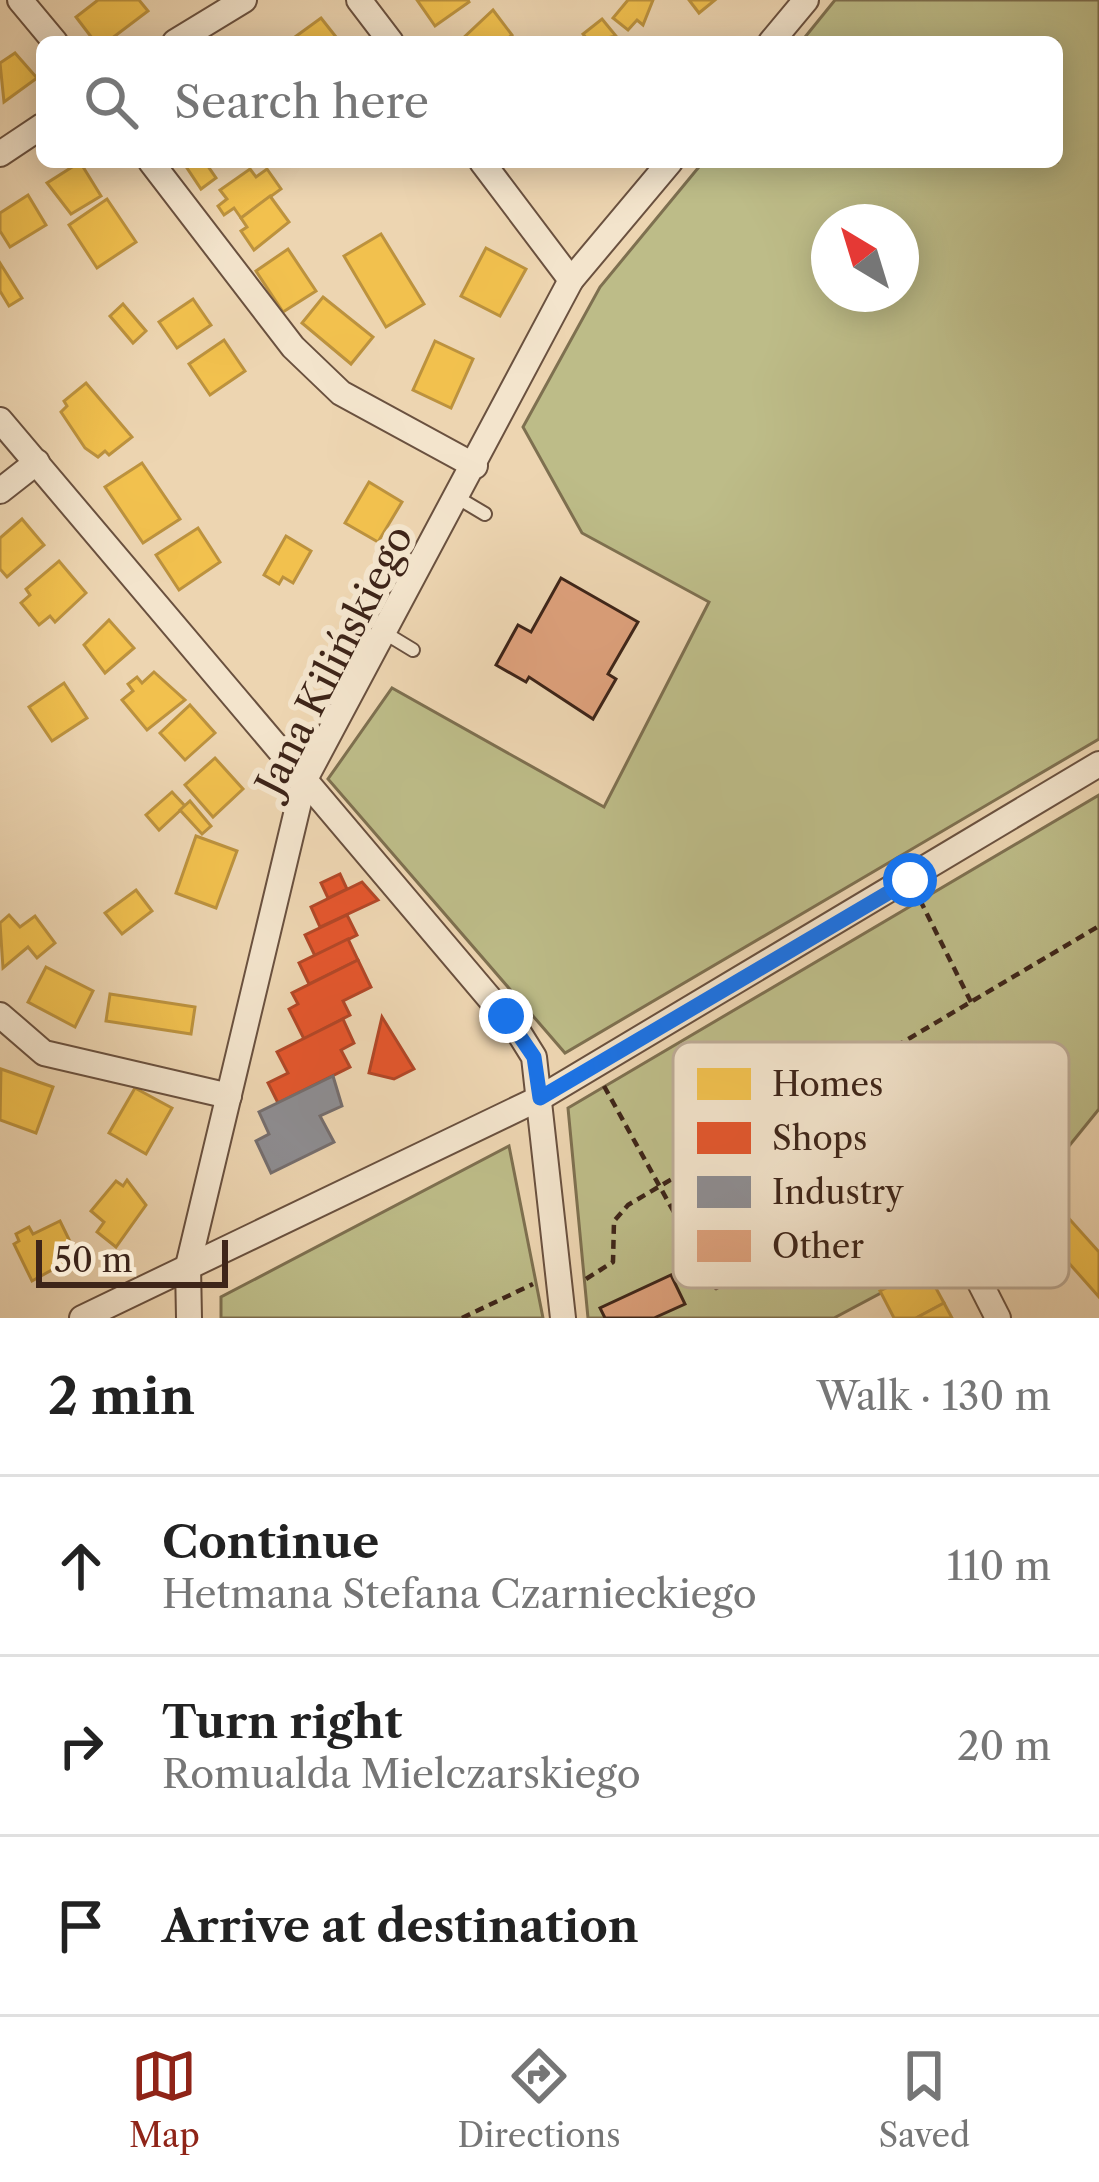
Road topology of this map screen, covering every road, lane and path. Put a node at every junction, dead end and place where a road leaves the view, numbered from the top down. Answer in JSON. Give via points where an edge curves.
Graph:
{"nodes":[{"id":1,"x":20,"y":0,"type":"edge"},
{"id":2,"x":244,"y":0,"type":"edge"},
{"id":3,"x":359,"y":0,"type":"edge"},
{"id":4,"x":806,"y":0,"type":"edge"},
{"id":5,"x":51,"y":36,"type":"edge"},
{"id":6,"x":185,"y":36,"type":"edge"},
{"id":7,"x":386,"y":36,"type":"edge"},
{"id":8,"x":776,"y":36,"type":"edge"},
{"id":9,"x":36,"y":130,"type":"edge"},
{"id":10,"x":0,"y":154,"type":"edge"},
{"id":11,"x":156,"y":168,"type":"edge"},
{"id":12,"x":487,"y":168,"type":"edge"},
{"id":13,"x":665,"y":168,"type":"edge"},
{"id":14,"x":571,"y":280,"type":"junction"},
{"id":15,"x":0,"y":420,"type":"edge"},
{"id":16,"x":37,"y":462,"type":"junction"},
{"id":17,"x":475,"y":466,"type":"junction"},
{"id":18,"x":0,"y":491,"type":"edge"},
{"id":19,"x":458,"y":497,"type":"junction"},
{"id":20,"x":485,"y":514,"type":"dead end"},
{"id":21,"x":385,"y":633,"type":"junction"},
{"id":22,"x":412,"y":650,"type":"dead end"},
{"id":23,"x":1099,"y":764,"type":"edge"},
{"id":24,"x":304,"y":781,"type":"junction"},
{"id":25,"x":920,"y":901,"type":"dead end"},
{"id":26,"x":1099,"y":926,"type":"edge"},
{"id":27,"x":971,"y":1002,"type":"junction"},
{"id":28,"x":0,"y":1015,"type":"edge"},
{"id":29,"x":903,"y":1042,"type":"edge"},
{"id":30,"x":604,"y":1087,"type":"dead end"},
{"id":31,"x":230,"y":1096,"type":"junction"},
{"id":32,"x":540,"y":1098,"type":"junction"},
{"id":33,"x":673,"y":1178,"type":"edge"},
{"id":34,"x":659,"y":1186,"type":"junction"},
{"id":35,"x":673,"y":1211,"type":"edge"},
{"id":36,"x":188,"y":1266,"type":"junction"},
{"id":37,"x":583,"y":1280,"type":"dead end"},
{"id":38,"x":536,"y":1282,"type":"dead end"},
{"id":39,"x":983,"y":1288,"type":"edge"},
{"id":40,"x":82,"y":1318,"type":"edge"},
{"id":41,"x":190,"y":1318,"type":"edge"},
{"id":42,"x":462,"y":1318,"type":"edge"},
{"id":43,"x":562,"y":1318,"type":"edge"},
{"id":44,"x":998,"y":1318,"type":"edge"}],
"edges":[{"from":1,"to":5,"type":"street"},
{"from":2,"to":6,"type":"street"},
{"from":3,"to":7,"type":"street"},
{"from":4,"to":8,"type":"street"},
{"from":9,"to":10,"type":"street"},
{"from":11,"to":17,"type":"street","via":[[293,347],[340,393]]},
{"from":12,"to":14,"type":"street"},
{"from":13,"to":14,"type":"street","name":"Jana Kilińskiego"},
{"from":14,"to":17,"type":"street","name":"Jana Kilińskiego"},
{"from":15,"to":16,"type":"street"},
{"from":16,"to":18,"type":"street"},
{"from":16,"to":24,"type":"street"},
{"from":17,"to":19,"type":"street","name":"Jana Kilińskiego"},
{"from":19,"to":20,"type":"lane"},
{"from":19,"to":21,"type":"street","name":"Jana Kilińskiego"},
{"from":21,"to":22,"type":"lane"},
{"from":21,"to":24,"type":"street","name":"Jana Kilińskiego"},
{"from":23,"to":32,"type":"street"},
{"from":24,"to":31,"type":"street","name":"Jana Kilińskiego"},
{"from":24,"to":32,"type":"street","via":[[519,1033],[534,1057]]},
{"from":25,"to":27,"type":"path"},
{"from":26,"to":27,"type":"path"},
{"from":27,"to":29,"type":"path"},
{"from":28,"to":31,"type":"street","via":[[44,1053]]},
{"from":30,"to":34,"type":"path"},
{"from":31,"to":36,"type":"street","name":"Jana Kilińskiego"},
{"from":32,"to":36,"type":"street"},
{"from":32,"to":43,"type":"street"},
{"from":33,"to":34,"type":"path"},
{"from":34,"to":35,"type":"path"},
{"from":34,"to":37,"type":"path","via":[[614,1221],[613,1262]]},
{"from":36,"to":40,"type":"street"},
{"from":36,"to":41,"type":"street","name":"Jana Kilińskiego"},
{"from":38,"to":42,"type":"path"},
{"from":39,"to":44,"type":"street"}]}
